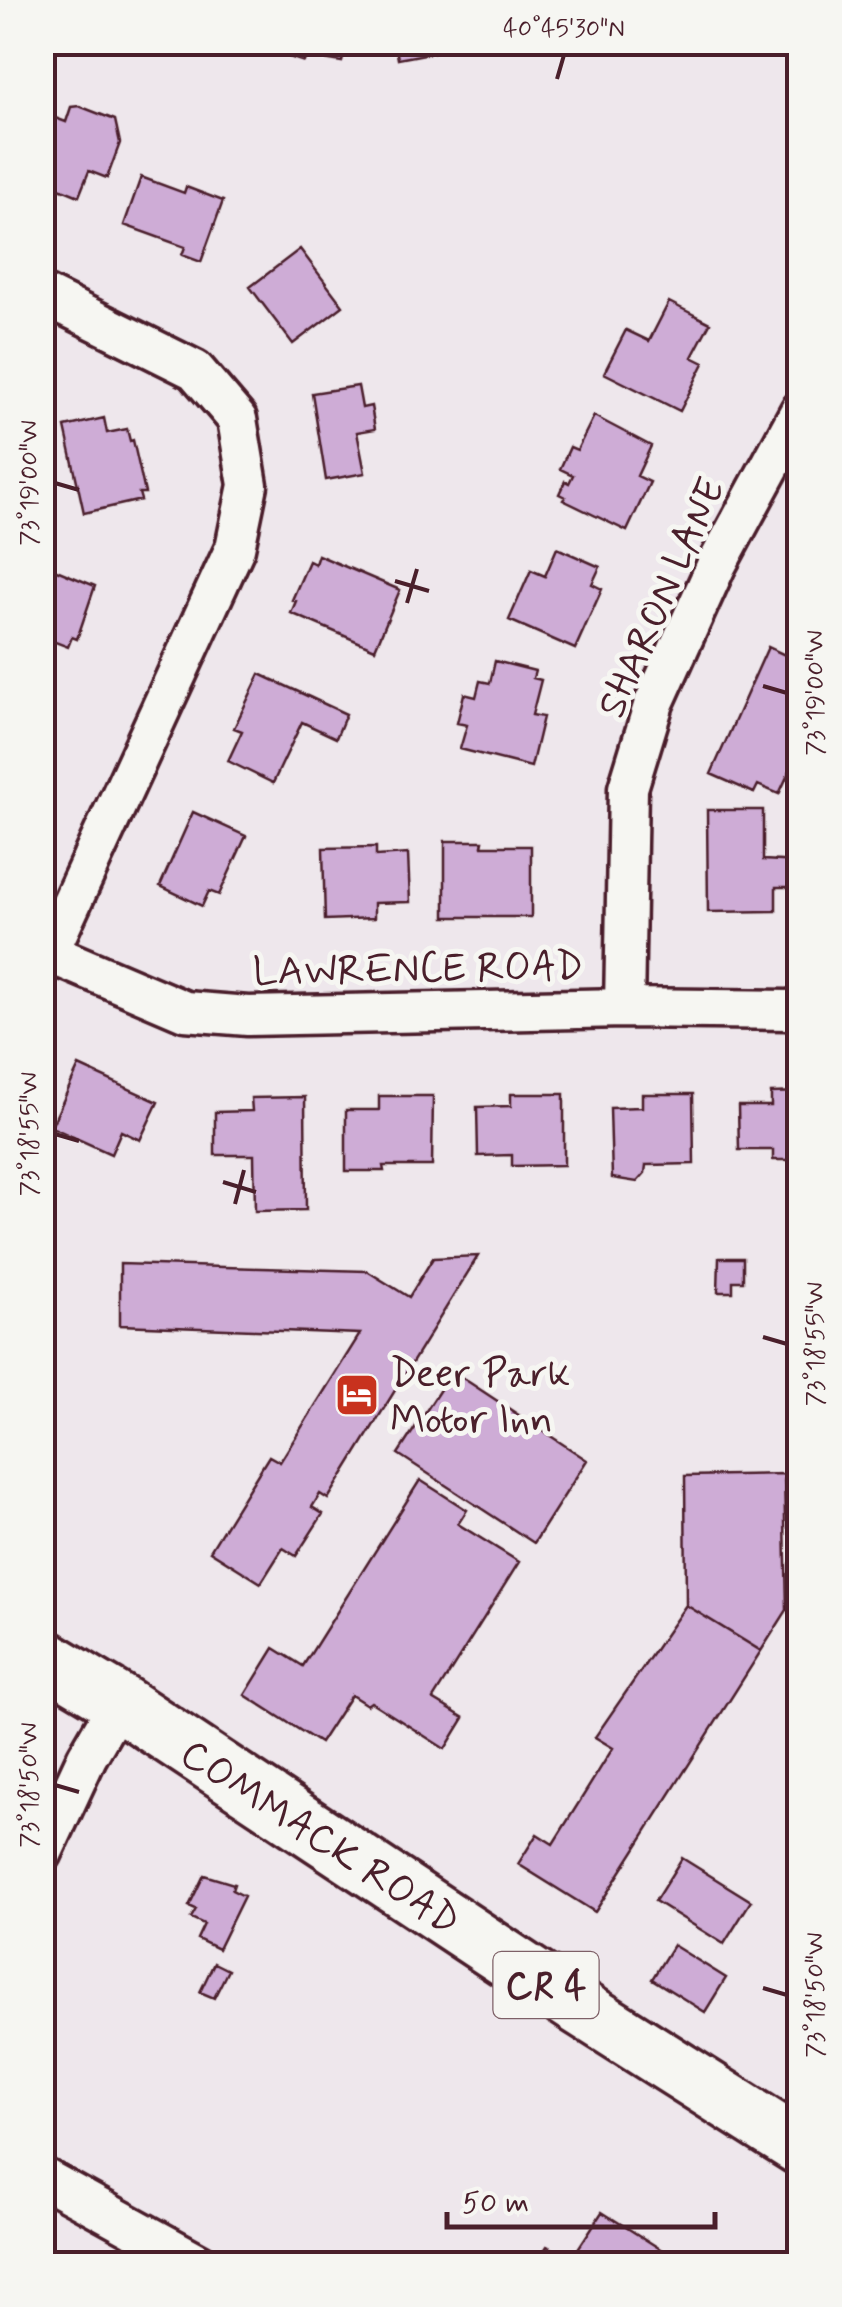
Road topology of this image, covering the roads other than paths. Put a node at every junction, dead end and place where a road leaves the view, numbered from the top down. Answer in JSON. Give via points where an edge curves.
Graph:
{"nodes":[{"id":1,"x":42,"y":294,"type":"edge"},
{"id":2,"x":800,"y":411,"type":"edge"},
{"id":3,"x":46,"y":960,"type":"edge"},
{"id":4,"x":800,"y":1007,"type":"edge"},
{"id":5,"x":624,"y":1008,"type":"junction"},
{"id":6,"x":42,"y":1656,"type":"edge"},
{"id":7,"x":120,"y":1702,"type":"junction"},
{"id":8,"x":42,"y":1854,"type":"edge"},
{"id":9,"x":800,"y":2147,"type":"edge"},
{"id":10,"x":42,"y":2177,"type":"edge"},
{"id":11,"x":200,"y":2264,"type":"edge"}],
"edges":[{"from":1,"to":3,"type":"street","via":[[195,370],[237,419],[248,485],[235,548]]},
{"from":2,"to":5,"type":"street","name":"SHARON LANE","via":[[716,566],[654,703],[628,788]]},
{"from":3,"to":5,"type":"street","name":"LAWRENCE ROAD","via":[[185,1011],[248,1016]]},
{"from":4,"to":5,"type":"street","name":"LAWRENCE ROAD"},
{"from":6,"to":7,"type":"main road","name":"COMMACK ROAD","number":"CR 4"},
{"from":7,"to":8,"type":"street"},
{"from":7,"to":9,"type":"main road","name":"COMMACK ROAD","number":"CR 4"},
{"from":10,"to":11,"type":"street"}]}
